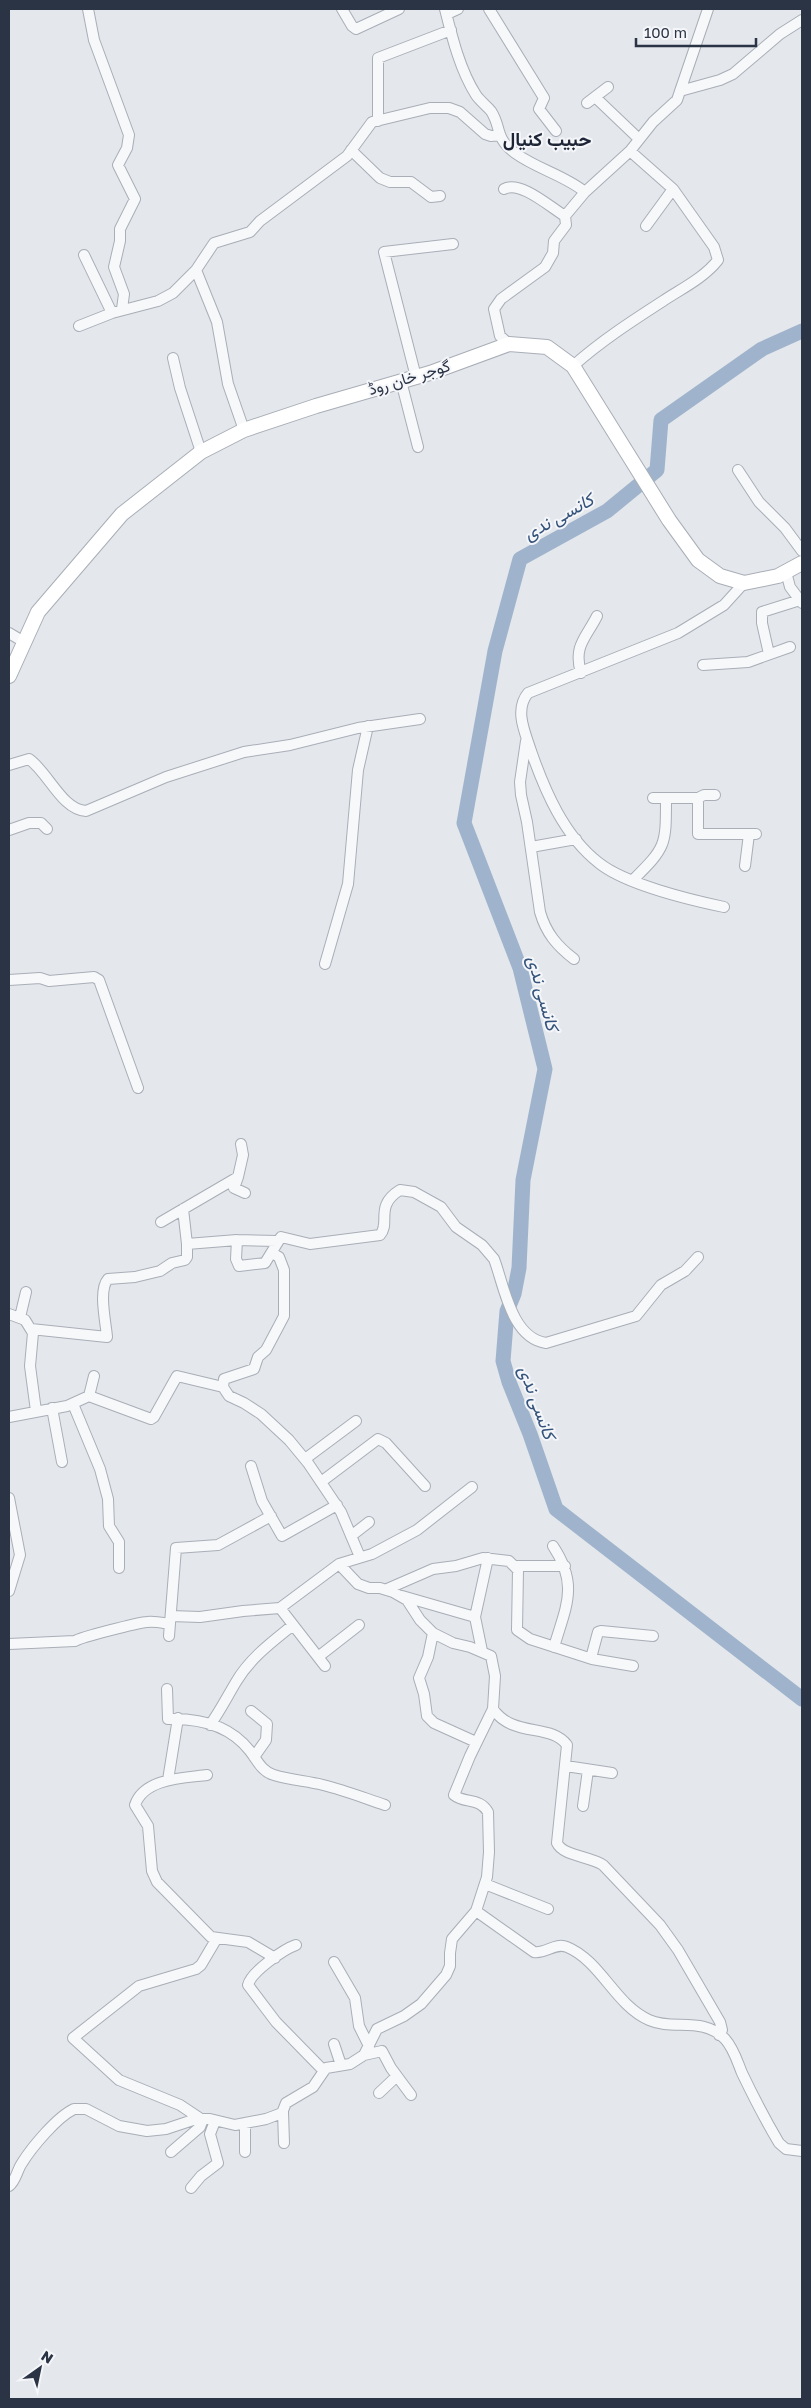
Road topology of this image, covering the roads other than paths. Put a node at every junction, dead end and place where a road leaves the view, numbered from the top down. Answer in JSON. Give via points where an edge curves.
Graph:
{"nodes":[{"id":1,"x":88,"y":9,"type":"edge"},
{"id":2,"x":342,"y":9,"type":"edge"},
{"id":3,"x":399,"y":9,"type":"edge"},
{"id":4,"x":458,"y":9,"type":"edge"},
{"id":5,"x":489,"y":9,"type":"edge"},
{"id":6,"x":708,"y":9,"type":"edge"},
{"id":7,"x":446,"y":12,"type":"edge"},
{"id":8,"x":802,"y":20,"type":"edge"},
{"id":9,"x":451,"y":30,"type":"junction"},
{"id":10,"x":608,"y":87,"type":"dead end"},
{"id":11,"x":680,"y":91,"type":"junction"},
{"id":12,"x":378,"y":121,"type":"junction"},
{"id":13,"x":556,"y":131,"type":"dead end"},
{"id":14,"x":499,"y":135,"type":"junction"},
{"id":15,"x":640,"y":139,"type":"junction"},
{"id":16,"x":351,"y":150,"type":"junction"},
{"id":17,"x":630,"y":151,"type":"junction"},
{"id":18,"x":504,"y":189,"type":"dead end"},
{"id":19,"x":673,"y":189,"type":"junction"},
{"id":20,"x":585,"y":192,"type":"junction"},
{"id":21,"x":440,"y":196,"type":"dead end"},
{"id":22,"x":565,"y":216,"type":"junction"},
{"id":23,"x":646,"y":226,"type":"dead end"},
{"id":24,"x":453,"y":244,"type":"dead end"},
{"id":25,"x":84,"y":255,"type":"dead end"},
{"id":26,"x":196,"y":270,"type":"junction"},
{"id":27,"x":117,"y":311,"type":"junction"},
{"id":28,"x":79,"y":326,"type":"dead end"},
{"id":29,"x":509,"y":344,"type":"junction"},
{"id":30,"x":172,"y":358,"type":"dead end"},
{"id":31,"x":573,"y":366,"type":"junction"},
{"id":32,"x":416,"y":377,"type":"junction"},
{"id":33,"x":401,"y":381,"type":"junction"},
{"id":34,"x":244,"y":430,"type":"junction"},
{"id":35,"x":418,"y":447,"type":"dead end"},
{"id":36,"x":201,"y":452,"type":"junction"},
{"id":37,"x":738,"y":470,"type":"dead end"},
{"id":38,"x":802,"y":551,"type":"edge"},
{"id":39,"x":802,"y":563,"type":"edge"},
{"id":40,"x":786,"y":572,"type":"junction"},
{"id":41,"x":744,"y":583,"type":"junction"},
{"id":42,"x":801,"y":601,"type":"edge"},
{"id":43,"x":598,"y":616,"type":"dead end"},
{"id":44,"x":9,"y":633,"type":"edge"},
{"id":45,"x":24,"y":642,"type":"junction"},
{"id":46,"x":790,"y":647,"type":"dead end"},
{"id":47,"x":769,"y":654,"type":"junction"},
{"id":48,"x":703,"y":664,"type":"dead end"},
{"id":49,"x":581,"y":673,"type":"junction"},
{"id":50,"x":9,"y":676,"type":"edge"},
{"id":51,"x":420,"y":720,"type":"dead end"},
{"id":52,"x":368,"y":726,"type":"junction"},
{"id":53,"x":527,"y":738,"type":"junction"},
{"id":54,"x":9,"y":765,"type":"edge"},
{"id":55,"x":714,"y":795,"type":"dead end"},
{"id":56,"x":652,"y":798,"type":"dead end"},
{"id":57,"x":698,"y":798,"type":"junction"},
{"id":58,"x":666,"y":799,"type":"junction"},
{"id":59,"x":46,"y":829,"type":"dead end"},
{"id":60,"x":9,"y":830,"type":"edge"},
{"id":61,"x":576,"y":839,"type":"junction"},
{"id":62,"x":531,"y":847,"type":"junction"},
{"id":63,"x":745,"y":866,"type":"dead end"},
{"id":64,"x":633,"y":880,"type":"junction"},
{"id":65,"x":724,"y":907,"type":"dead end"},
{"id":66,"x":574,"y":959,"type":"dead end"},
{"id":67,"x":325,"y":964,"type":"dead end"},
{"id":68,"x":9,"y":980,"type":"edge"},
{"id":69,"x":138,"y":1088,"type":"dead end"},
{"id":70,"x":241,"y":1144,"type":"dead end"},
{"id":71,"x":238,"y":1177,"type":"junction"},
{"id":72,"x":245,"y":1193,"type":"dead end"},
{"id":73,"x":183,"y":1208,"type":"junction"},
{"id":74,"x":160,"y":1222,"type":"dead end"},
{"id":75,"x":238,"y":1240,"type":"junction"},
{"id":76,"x":277,"y":1241,"type":"junction"},
{"id":77,"x":187,"y":1244,"type":"junction"},
{"id":78,"x":272,"y":1253,"type":"junction"},
{"id":79,"x":698,"y":1257,"type":"dead end"},
{"id":80,"x":26,"y":1292,"type":"dead end"},
{"id":81,"x":9,"y":1314,"type":"edge"},
{"id":82,"x":20,"y":1317,"type":"junction"},
{"id":83,"x":32,"y":1330,"type":"junction"},
{"id":84,"x":94,"y":1376,"type":"dead end"},
{"id":85,"x":223,"y":1387,"type":"junction"},
{"id":86,"x":89,"y":1396,"type":"junction"},
{"id":87,"x":73,"y":1404,"type":"junction"},
{"id":88,"x":52,"y":1408,"type":"junction"},
{"id":89,"x":36,"y":1410,"type":"junction"},
{"id":90,"x":9,"y":1417,"type":"edge"},
{"id":91,"x":356,"y":1420,"type":"dead end"},
{"id":92,"x":305,"y":1459,"type":"junction"},
{"id":93,"x":62,"y":1462,"type":"dead end"},
{"id":94,"x":251,"y":1466,"type":"dead end"},
{"id":95,"x":321,"y":1482,"type":"junction"},
{"id":96,"x":425,"y":1486,"type":"dead end"},
{"id":97,"x":472,"y":1487,"type":"dead end"},
{"id":98,"x":9,"y":1498,"type":"edge"},
{"id":99,"x":337,"y":1505,"type":"junction"},
{"id":100,"x":271,"y":1516,"type":"junction"},
{"id":101,"x":369,"y":1522,"type":"dead end"},
{"id":102,"x":352,"y":1536,"type":"junction"},
{"id":103,"x":553,"y":1546,"type":"dead end"},
{"id":104,"x":360,"y":1557,"type":"junction"},
{"id":105,"x":488,"y":1558,"type":"junction"},
{"id":106,"x":14,"y":1561,"type":"edge"},
{"id":107,"x":340,"y":1564,"type":"junction"},
{"id":108,"x":516,"y":1566,"type":"junction"},
{"id":109,"x":565,"y":1566,"type":"junction"},
{"id":110,"x":119,"y":1568,"type":"dead end"},
{"id":111,"x":387,"y":1590,"type":"junction"},
{"id":112,"x":9,"y":1591,"type":"edge"},
{"id":113,"x":401,"y":1596,"type":"junction"},
{"id":114,"x":280,"y":1608,"type":"junction"},
{"id":115,"x":475,"y":1617,"type":"junction"},
{"id":116,"x":171,"y":1620,"type":"junction"},
{"id":117,"x":293,"y":1625,"type":"junction"},
{"id":118,"x":358,"y":1625,"type":"dead end"},
{"id":119,"x":433,"y":1633,"type":"junction"},
{"id":120,"x":169,"y":1636,"type":"dead end"},
{"id":121,"x":653,"y":1636,"type":"dead end"},
{"id":122,"x":9,"y":1644,"type":"edge"},
{"id":123,"x":554,"y":1647,"type":"junction"},
{"id":124,"x":482,"y":1652,"type":"junction"},
{"id":125,"x":318,"y":1657,"type":"junction"},
{"id":126,"x":591,"y":1658,"type":"junction"},
{"id":127,"x":326,"y":1666,"type":"dead end"},
{"id":128,"x":633,"y":1666,"type":"dead end"},
{"id":129,"x":167,"y":1689,"type":"dead end"},
{"id":130,"x":493,"y":1709,"type":"junction"},
{"id":131,"x":250,"y":1711,"type":"dead end"},
{"id":132,"x":178,"y":1718,"type":"junction"},
{"id":133,"x":210,"y":1725,"type":"junction"},
{"id":134,"x":476,"y":1742,"type":"junction"},
{"id":135,"x":254,"y":1757,"type":"junction"},
{"id":136,"x":566,"y":1766,"type":"junction"},
{"id":137,"x":588,"y":1770,"type":"junction"},
{"id":138,"x":612,"y":1774,"type":"dead end"},
{"id":139,"x":207,"y":1775,"type":"dead end"},
{"id":140,"x":168,"y":1780,"type":"junction"},
{"id":141,"x":385,"y":1805,"type":"dead end"},
{"id":142,"x":583,"y":1806,"type":"dead end"},
{"id":143,"x":485,"y":1884,"type":"junction"},
{"id":144,"x":548,"y":1909,"type":"dead end"},
{"id":145,"x":476,"y":1911,"type":"junction"},
{"id":146,"x":217,"y":1938,"type":"junction"},
{"id":147,"x":296,"y":1945,"type":"dead end"},
{"id":148,"x":275,"y":1958,"type":"junction"},
{"id":149,"x":334,"y":1962,"type":"dead end"},
{"id":150,"x":719,"y":2035,"type":"junction"},
{"id":151,"x":334,"y":2044,"type":"dead end"},
{"id":152,"x":366,"y":2050,"type":"junction"},
{"id":153,"x":341,"y":2065,"type":"junction"},
{"id":154,"x":323,"y":2070,"type":"junction"},
{"id":155,"x":397,"y":2076,"type":"junction"},
{"id":156,"x":379,"y":2092,"type":"dead end"},
{"id":157,"x":411,"y":2095,"type":"dead end"},
{"id":158,"x":283,"y":2112,"type":"junction"},
{"id":159,"x":202,"y":2119,"type":"junction"},
{"id":160,"x":215,"y":2121,"type":"junction"},
{"id":161,"x":245,"y":2123,"type":"junction"},
{"id":162,"x":284,"y":2143,"type":"dead end"},
{"id":163,"x":802,"y":2151,"type":"edge"},
{"id":164,"x":171,"y":2152,"type":"dead end"},
{"id":165,"x":245,"y":2152,"type":"dead end"},
{"id":166,"x":9,"y":2186,"type":"edge"},
{"id":167,"x":191,"y":2188,"type":"dead end"}],
"edges":[{"from":1,"to":27,"type":"street","via":[[94,40],[129,135],[127,148],[118,165],[135,199],[120,229],[114,267],[124,291]]},
{"from":2,"to":3,"type":"street","via":[[356,29]]},
{"from":4,"to":7,"type":"street"},
{"from":5,"to":13,"type":"street","via":[[544,98],[539,109]]},
{"from":6,"to":11,"type":"street"},
{"from":7,"to":9,"type":"street"},
{"from":8,"to":11,"type":"street","via":[[780,34],[733,74]]},
{"from":9,"to":12,"type":"street","via":[[378,58]]},
{"from":9,"to":14,"type":"street","via":[[466,76],[483,105],[491,111]]},
{"from":10,"to":15,"type":"street","via":[[591,100]]},
{"from":11,"to":15,"type":"street","via":[[677,100]]},
{"from":12,"to":14,"type":"street","via":[[430,108],[449,108],[460,112],[485,134]]},
{"from":12,"to":16,"type":"street","via":[[367,126]]},
{"from":14,"to":20,"type":"street","via":[[515,153],[574,183]]},
{"from":15,"to":17,"type":"street"},
{"from":16,"to":21,"type":"street","via":[[380,178],[390,182],[411,182],[431,197]]},
{"from":16,"to":26,"type":"street","via":[[250,232],[214,243]]},
{"from":17,"to":19,"type":"street"},
{"from":17,"to":20,"type":"street"},
{"from":18,"to":22,"type":"street","via":[[512,186],[526,191]]},
{"from":19,"to":23,"type":"street"},
{"from":19,"to":31,"type":"street","via":[[714,247],[718,260],[691,283],[590,350]]},
{"from":20,"to":22,"type":"street"},
{"from":22,"to":29,"type":"street","via":[[566,225],[554,241],[553,253],[546,267],[501,299],[494,309],[500,336]]},
{"from":24,"to":32,"type":"street","via":[[384,252]]},
{"from":25,"to":27,"type":"street"},
{"from":26,"to":27,"type":"street","via":[[158,302]]},
{"from":26,"to":34,"type":"street","via":[[218,322],[228,384]]},
{"from":27,"to":28,"type":"street"},
{"from":29,"to":31,"type":"main road","name":"گوجر خان روڈ","via":[[547,347]]},
{"from":29,"to":32,"type":"main road","name":"گوجر خان روڈ"},
{"from":30,"to":36,"type":"street"},
{"from":31,"to":41,"type":"main road","name":"گوجر خان روڈ","via":[[669,520],[698,560],[720,576]]},
{"from":32,"to":33,"type":"main road","name":"گوجر خان روڈ"},
{"from":33,"to":34,"type":"main road","name":"گوجر خان روڈ"},
{"from":33,"to":35,"type":"street"},
{"from":34,"to":36,"type":"main road","name":"گوجر خان روڈ"},
{"from":36,"to":45,"type":"main road","name":"گوجر خان روڈ","via":[[122,514],[38,612]]},
{"from":37,"to":38,"type":"street","via":[[759,502]]},
{"from":39,"to":40,"type":"main road","name":"گوجر خان روڈ"},
{"from":40,"to":41,"type":"main road","name":"گوجر خان روڈ"},
{"from":40,"to":42,"type":"street","via":[[790,587]]},
{"from":41,"to":49,"type":"street","via":[[724,605],[678,633]]},
{"from":42,"to":47,"type":"street","via":[[762,612]]},
{"from":43,"to":49,"type":"street","via":[[578,653]]},
{"from":44,"to":45,"type":"street"},
{"from":45,"to":50,"type":"main road","name":"گوجر خان روڈ"},
{"from":46,"to":47,"type":"street"},
{"from":47,"to":48,"type":"street","via":[[748,662]]},
{"from":49,"to":53,"type":"street","via":[[528,694],[522,701]]},
{"from":51,"to":52,"type":"street"},
{"from":52,"to":54,"type":"street","via":[[290,745],[244,752],[166,777],[86,811],[66,802],[29,759]]},
{"from":52,"to":67,"type":"street","via":[[358,770],[348,884]]},
{"from":53,"to":61,"type":"street","via":[[553,806]]},
{"from":53,"to":62,"type":"street","via":[[520,782]]},
{"from":55,"to":57,"type":"street"},
{"from":56,"to":58,"type":"street"},
{"from":57,"to":58,"type":"street"},
{"from":57,"to":63,"type":"street","via":[[698,834],[753,834]]},
{"from":58,"to":64,"type":"street","via":[[666,829],[661,851]]},
{"from":59,"to":60,"type":"street","via":[[41,823],[29,823]]},
{"from":61,"to":62,"type":"street"},
{"from":61,"to":64,"type":"street","via":[[599,864]]},
{"from":62,"to":66,"type":"street","via":[[544,924],[553,939]]},
{"from":64,"to":65,"type":"street","via":[[694,901]]},
{"from":68,"to":69,"type":"street","via":[[94,977],[99,980]]},
{"from":70,"to":71,"type":"street","via":[[243,1155]]},
{"from":71,"to":72,"type":"street","via":[[234,1188]]},
{"from":71,"to":73,"type":"street"},
{"from":73,"to":74,"type":"street"},
{"from":73,"to":77,"type":"street"},
{"from":75,"to":76,"type":"street"},
{"from":75,"to":77,"type":"street"},
{"from":75,"to":78,"type":"street","via":[[236,1259],[239,1266],[263,1264]]},
{"from":76,"to":78,"type":"street"},
{"from":76,"to":79,"type":"street","via":[[284,1236],[308,1244],[380,1235],[384,1230],[383,1212],[390,1198],[400,1190],[414,1192],[441,1207],[456,1226],[489,1252],[516,1318],[526,1332],[546,1343],[636,1316],[661,1284],[685,1271]]},
{"from":77,"to":83,"type":"street","via":[[185,1260],[160,1271],[106,1280],[103,1308],[107,1337]]},
{"from":78,"to":85,"type":"street","via":[[279,1257],[284,1270],[282,1324],[258,1357],[254,1369],[224,1379]]},
{"from":80,"to":82,"type":"street"},
{"from":81,"to":82,"type":"street"},
{"from":82,"to":83,"type":"street"},
{"from":83,"to":89,"type":"street","via":[[30,1366]]},
{"from":84,"to":86,"type":"street"},
{"from":85,"to":86,"type":"street","via":[[177,1376],[150,1419]]},
{"from":85,"to":92,"type":"street","via":[[229,1396],[267,1420]]},
{"from":86,"to":87,"type":"street"},
{"from":87,"to":88,"type":"street"},
{"from":87,"to":110,"type":"street","via":[[106,1490],[109,1526],[119,1542]]},
{"from":88,"to":89,"type":"street"},
{"from":88,"to":93,"type":"street"},
{"from":89,"to":90,"type":"street"},
{"from":91,"to":92,"type":"street"},
{"from":92,"to":95,"type":"street"},
{"from":94,"to":100,"type":"street","via":[[262,1501]]},
{"from":95,"to":96,"type":"street","via":[[378,1439],[386,1443]]},
{"from":95,"to":99,"type":"street"},
{"from":97,"to":104,"type":"street","via":[[417,1530]]},
{"from":98,"to":106,"type":"street","via":[[19,1548]]},
{"from":99,"to":100,"type":"street","via":[[282,1536]]},
{"from":99,"to":102,"type":"street"},
{"from":100,"to":116,"type":"street","via":[[218,1545],[176,1548]]},
{"from":101,"to":102,"type":"street"},
{"from":102,"to":104,"type":"street"},
{"from":103,"to":109,"type":"street"},
{"from":104,"to":107,"type":"street"},
{"from":105,"to":108,"type":"street"},
{"from":105,"to":111,"type":"street","via":[[433,1569]]},
{"from":105,"to":115,"type":"street"},
{"from":106,"to":112,"type":"street"},
{"from":107,"to":111,"type":"street","via":[[358,1584]]},
{"from":107,"to":114,"type":"street"},
{"from":108,"to":109,"type":"street"},
{"from":108,"to":123,"type":"street","via":[[517,1630],[530,1639]]},
{"from":109,"to":123,"type":"street","via":[[570,1587]]},
{"from":111,"to":113,"type":"street"},
{"from":113,"to":115,"type":"street"},
{"from":113,"to":119,"type":"street","via":[[408,1600],[420,1620]]},
{"from":114,"to":116,"type":"street"},
{"from":114,"to":117,"type":"street"},
{"from":115,"to":124,"type":"street"},
{"from":116,"to":120,"type":"street"},
{"from":116,"to":122,"type":"street","via":[[144,1622],[75,1641]]},
{"from":117,"to":125,"type":"street"},
{"from":117,"to":133,"type":"street","via":[[249,1664]]},
{"from":118,"to":125,"type":"street"},
{"from":119,"to":124,"type":"street"},
{"from":119,"to":134,"type":"street","via":[[419,1678],[427,1716],[434,1723]]},
{"from":121,"to":126,"type":"street","via":[[598,1632]]},
{"from":123,"to":126,"type":"street"},
{"from":124,"to":130,"type":"street","via":[[491,1656],[494,1664]]},
{"from":125,"to":127,"type":"street"},
{"from":126,"to":128,"type":"street"},
{"from":129,"to":132,"type":"street","via":[[168,1719]]},
{"from":130,"to":134,"type":"street"},
{"from":130,"to":136,"type":"street","via":[[511,1726],[562,1739],[568,1748]]},
{"from":131,"to":135,"type":"street","via":[[266,1724],[266,1740]]},
{"from":132,"to":133,"type":"street"},
{"from":132,"to":140,"type":"street"},
{"from":133,"to":135,"type":"street","via":[[232,1733]]},
{"from":134,"to":143,"type":"street","via":[[454,1795],[478,1802],[488,1812],[489,1852]]},
{"from":135,"to":141,"type":"street","via":[[272,1775],[339,1789]]},
{"from":136,"to":137,"type":"street"},
{"from":136,"to":150,"type":"street","via":[[559,1848],[590,1857],[603,1865],[660,1926],[717,2015],[722,2027]]},
{"from":137,"to":138,"type":"street"},
{"from":137,"to":142,"type":"street"},
{"from":139,"to":140,"type":"street"},
{"from":140,"to":146,"type":"street","via":[[144,1791],[135,1805],[150,1831],[152,1871],[157,1882],[211,1937]]},
{"from":143,"to":144,"type":"street"},
{"from":143,"to":145,"type":"street"},
{"from":145,"to":150,"type":"street","via":[[534,1952],[557,1946],[568,1948],[592,1967],[628,2005],[649,2020],[694,2025]]},
{"from":145,"to":152,"type":"street","via":[[452,1939],[446,1975],[421,2004],[378,2029]]},
{"from":146,"to":148,"type":"street","via":[[248,1942]]},
{"from":146,"to":159,"type":"street","via":[[196,1969],[139,1986],[73,2038],[119,2080],[180,2105]]},
{"from":147,"to":148,"type":"street"},
{"from":148,"to":154,"type":"street","via":[[252,1977],[248,1985],[276,2022]]},
{"from":149,"to":152,"type":"street","via":[[354,1998]]},
{"from":150,"to":163,"type":"street","via":[[734,2053],[779,2143],[786,2149]]},
{"from":151,"to":153,"type":"street"},
{"from":152,"to":153,"type":"street","via":[[350,2064]]},
{"from":152,"to":155,"type":"street","via":[[382,2051]]},
{"from":153,"to":154,"type":"street"},
{"from":154,"to":158,"type":"street","via":[[313,2087],[286,2103]]},
{"from":155,"to":156,"type":"street"},
{"from":155,"to":157,"type":"street"},
{"from":158,"to":161,"type":"street"},
{"from":158,"to":162,"type":"street"},
{"from":159,"to":160,"type":"street"},
{"from":159,"to":164,"type":"street","via":[[200,2127]]},
{"from":159,"to":166,"type":"street","via":[[147,2131],[108,2122],[86,2109],[74,2109],[38,2143],[22,2162]]},
{"from":160,"to":161,"type":"street","via":[[235,2125]]},
{"from":160,"to":167,"type":"street","via":[[210,2134],[218,2163]]},
{"from":161,"to":165,"type":"street"}]}
